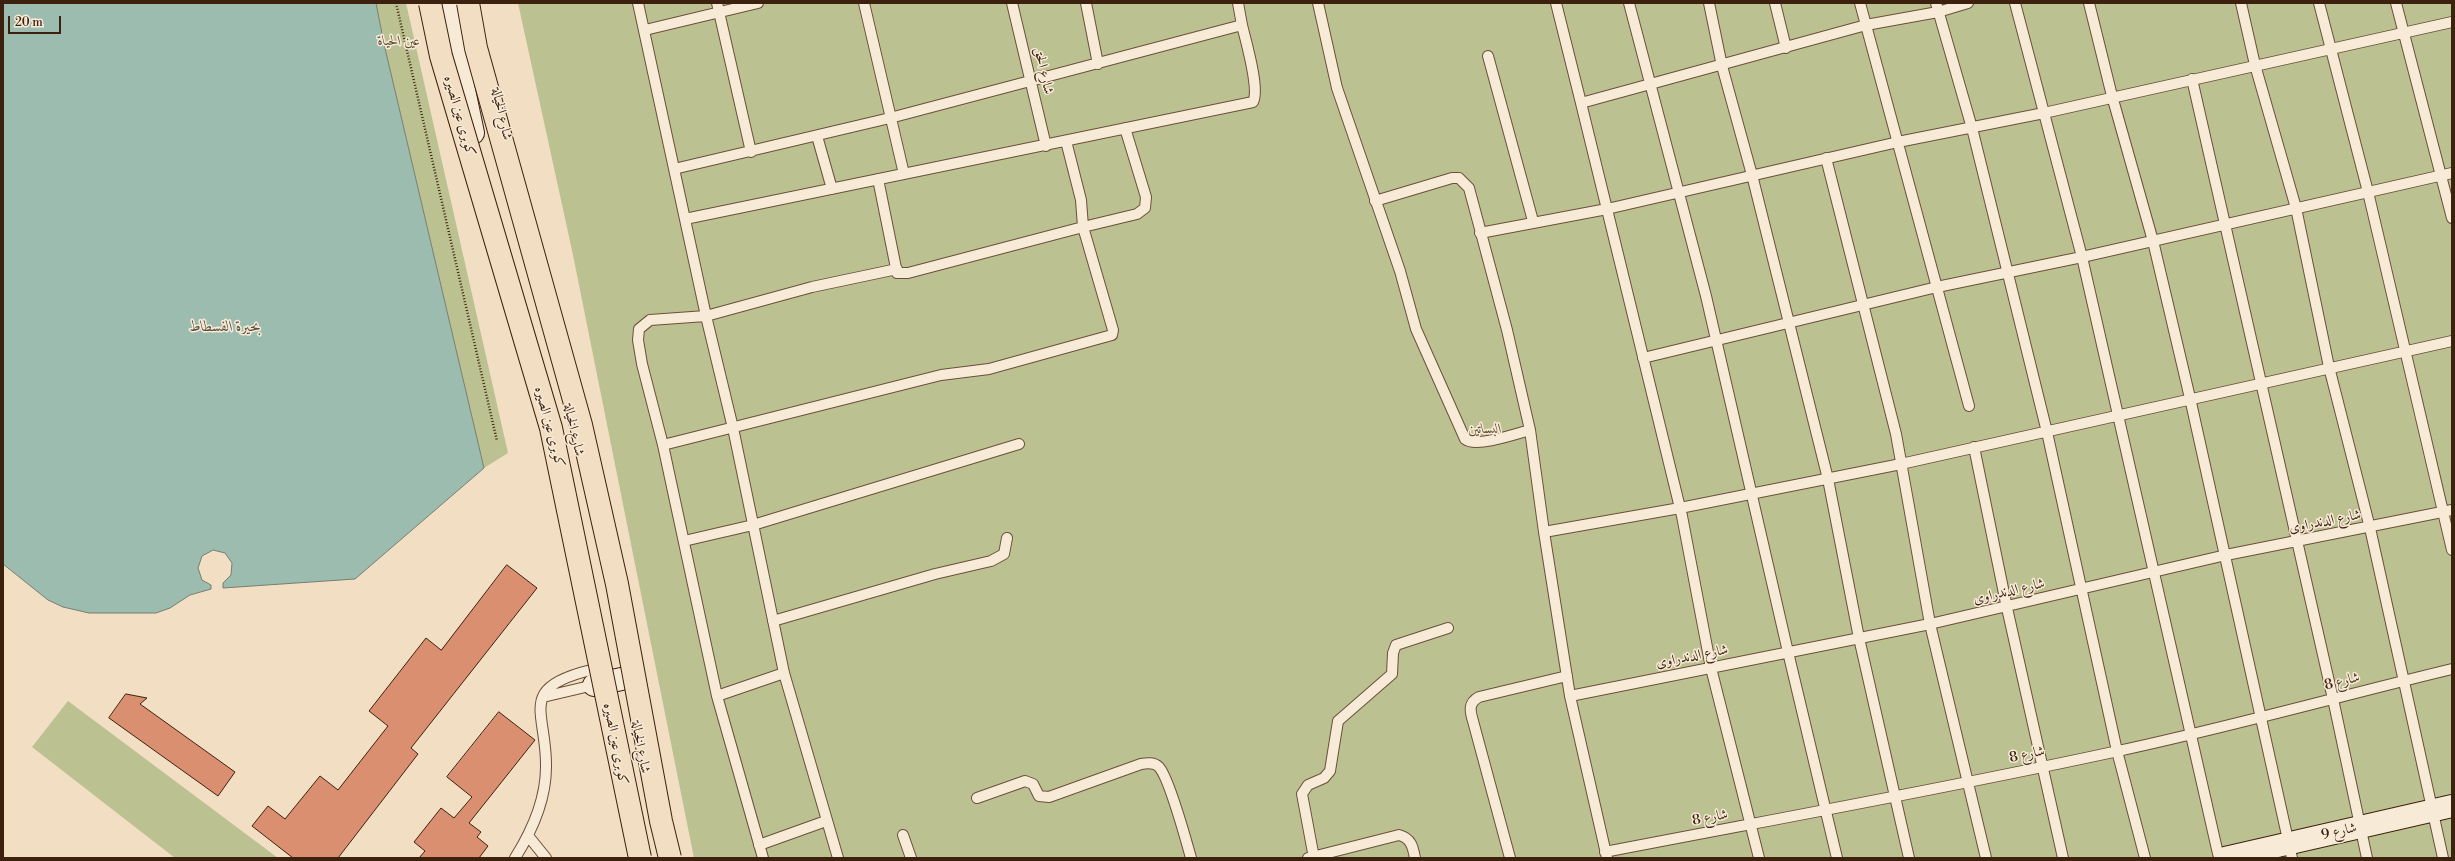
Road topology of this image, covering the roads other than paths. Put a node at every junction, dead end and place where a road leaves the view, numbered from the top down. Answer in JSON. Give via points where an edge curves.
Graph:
{"nodes":[{"id":1,"x":430,"y":3,"type":"edge"},
{"id":2,"x":446,"y":3,"type":"edge"},
{"id":3,"x":468,"y":3,"type":"edge"},
{"id":4,"x":476,"y":3,"type":"edge"},
{"id":5,"x":638,"y":3,"type":"edge"},
{"id":6,"x":758,"y":3,"type":"edge"},
{"id":7,"x":864,"y":3,"type":"edge"},
{"id":8,"x":1012,"y":3,"type":"edge"},
{"id":9,"x":1086,"y":3,"type":"edge"},
{"id":10,"x":1238,"y":3,"type":"edge"},
{"id":11,"x":1318,"y":3,"type":"edge"},
{"id":12,"x":1556,"y":3,"type":"edge"},
{"id":13,"x":1629,"y":3,"type":"edge"},
{"id":14,"x":1709,"y":3,"type":"edge"},
{"id":15,"x":1775,"y":3,"type":"edge"},
{"id":16,"x":1860,"y":3,"type":"edge"},
{"id":17,"x":1968,"y":3,"type":"edge"},
{"id":18,"x":2015,"y":3,"type":"edge"},
{"id":19,"x":2089,"y":3,"type":"edge"},
{"id":20,"x":2241,"y":3,"type":"edge"},
{"id":21,"x":2319,"y":3,"type":"edge"},
{"id":22,"x":2396,"y":3,"type":"edge"},
{"id":23,"x":1937,"y":7,"type":"edge"},
{"id":24,"x":718,"y":8,"type":"edge"},
{"id":25,"x":2452,"y":22,"type":"edge"},
{"id":26,"x":1242,"y":26,"type":"junction"},
{"id":27,"x":1866,"y":26,"type":"junction"},
{"id":28,"x":645,"y":30,"type":"junction"},
{"id":29,"x":2403,"y":34,"type":"junction"},
{"id":30,"x":1786,"y":48,"type":"junction"},
{"id":31,"x":2331,"y":49,"type":"junction"},
{"id":32,"x":1488,"y":56,"type":"dead end"},
{"id":33,"x":1098,"y":64,"type":"junction"},
{"id":34,"x":2255,"y":65,"type":"junction"},
{"id":35,"x":1722,"y":66,"type":"junction"},
{"id":36,"x":2192,"y":79,"type":"junction"},
{"id":37,"x":1031,"y":81,"type":"junction"},
{"id":38,"x":1649,"y":84,"type":"junction"},
{"id":39,"x":2112,"y":96,"type":"junction"},
{"id":40,"x":1581,"y":104,"type":"junction"},
{"id":41,"x":2044,"y":113,"type":"junction"},
{"id":42,"x":890,"y":118,"type":"junction"},
{"id":43,"x":1125,"y":128,"type":"junction"},
{"id":44,"x":1972,"y":128,"type":"junction"},
{"id":45,"x":817,"y":136,"type":"junction"},
{"id":46,"x":1066,"y":141,"type":"junction"},
{"id":47,"x":1898,"y":142,"type":"junction"},
{"id":48,"x":1046,"y":146,"type":"junction"},
{"id":49,"x":751,"y":152,"type":"junction"},
{"id":50,"x":1826,"y":158,"type":"junction"},
{"id":51,"x":674,"y":169,"type":"junction"},
{"id":52,"x":904,"y":174,"type":"junction"},
{"id":53,"x":2447,"y":174,"type":"edge"},
{"id":54,"x":1752,"y":175,"type":"junction"},
{"id":55,"x":878,"y":179,"type":"junction"},
{"id":56,"x":832,"y":188,"type":"junction"},
{"id":57,"x":2368,"y":192,"type":"junction"},
{"id":58,"x":1679,"y":193,"type":"junction"},
{"id":59,"x":1375,"y":202,"type":"junction"},
{"id":60,"x":2296,"y":208,"type":"junction"},
{"id":61,"x":1607,"y":209,"type":"junction"},
{"id":62,"x":685,"y":218,"type":"junction"},
{"id":63,"x":2452,"y":218,"type":"edge"},
{"id":64,"x":1533,"y":222,"type":"junction"},
{"id":65,"x":2226,"y":224,"type":"junction"},
{"id":66,"x":1083,"y":227,"type":"junction"},
{"id":67,"x":1480,"y":233,"type":"junction"},
{"id":68,"x":2153,"y":241,"type":"junction"},
{"id":69,"x":2082,"y":257,"type":"junction"},
{"id":70,"x":897,"y":269,"type":"junction"},
{"id":71,"x":2008,"y":272,"type":"junction"},
{"id":72,"x":1937,"y":286,"type":"junction"},
{"id":73,"x":1863,"y":305,"type":"junction"},
{"id":74,"x":706,"y":316,"type":"junction"},
{"id":75,"x":1788,"y":323,"type":"junction"},
{"id":76,"x":1716,"y":340,"type":"junction"},
{"id":77,"x":2452,"y":341,"type":"edge"},
{"id":78,"x":2404,"y":352,"type":"junction"},
{"id":79,"x":1643,"y":358,"type":"junction"},
{"id":80,"x":2329,"y":367,"type":"junction"},
{"id":81,"x":2261,"y":383,"type":"junction"},
{"id":82,"x":2190,"y":398,"type":"junction"},
{"id":83,"x":1969,"y":406,"type":"dead end"},
{"id":84,"x":2119,"y":414,"type":"junction"},
{"id":85,"x":733,"y":428,"type":"junction"},
{"id":86,"x":1530,"y":430,"type":"junction"},
{"id":87,"x":2048,"y":432,"type":"junction"},
{"id":88,"x":662,"y":444,"type":"junction"},
{"id":89,"x":1019,"y":444,"type":"dead end"},
{"id":90,"x":1974,"y":448,"type":"junction"},
{"id":91,"x":1902,"y":464,"type":"junction"},
{"id":92,"x":1828,"y":479,"type":"junction"},
{"id":93,"x":1753,"y":494,"type":"junction"},
{"id":94,"x":1680,"y":508,"type":"junction"},
{"id":95,"x":2448,"y":511,"type":"edge"},
{"id":96,"x":753,"y":525,"type":"junction"},
{"id":97,"x":2370,"y":528,"type":"junction"},
{"id":98,"x":1544,"y":532,"type":"junction"},
{"id":99,"x":1007,"y":538,"type":"dead end"},
{"id":100,"x":684,"y":541,"type":"junction"},
{"id":101,"x":2296,"y":542,"type":"junction"},
{"id":102,"x":2452,"y":550,"type":"edge"},
{"id":103,"x":2226,"y":556,"type":"junction"},
{"id":104,"x":2155,"y":572,"type":"junction"},
{"id":105,"x":2083,"y":589,"type":"junction"},
{"id":106,"x":2007,"y":608,"type":"junction"},
{"id":107,"x":773,"y":620,"type":"junction"},
{"id":108,"x":1930,"y":624,"type":"junction"},
{"id":109,"x":1448,"y":628,"type":"dead end"},
{"id":110,"x":1860,"y":638,"type":"junction"},
{"id":111,"x":1788,"y":652,"type":"junction"},
{"id":112,"x":1711,"y":668,"type":"junction"},
{"id":113,"x":2452,"y":670,"type":"edge"},
{"id":114,"x":784,"y":673,"type":"junction"},
{"id":115,"x":1567,"y":676,"type":"junction"},
{"id":116,"x":592,"y":678,"type":"junction"},
{"id":117,"x":626,"y":678,"type":"junction"},
{"id":118,"x":2404,"y":681,"type":"junction"},
{"id":119,"x":717,"y":696,"type":"junction"},
{"id":120,"x":1570,"y":696,"type":"junction"},
{"id":121,"x":543,"y":697,"type":"junction"},
{"id":122,"x":2333,"y":699,"type":"junction"},
{"id":123,"x":2260,"y":718,"type":"junction"},
{"id":124,"x":2190,"y":734,"type":"junction"},
{"id":125,"x":2117,"y":751,"type":"junction"},
{"id":126,"x":2044,"y":765,"type":"junction"},
{"id":127,"x":1969,"y":782,"type":"junction"},
{"id":128,"x":1895,"y":796,"type":"junction"},
{"id":129,"x":977,"y":798,"type":"dead end"},
{"id":130,"x":2442,"y":808,"type":"edge"},
{"id":131,"x":1827,"y":809,"type":"junction"},
{"id":132,"x":826,"y":821,"type":"junction"},
{"id":133,"x":1750,"y":824,"type":"junction"},
{"id":134,"x":2360,"y":827,"type":"junction"},
{"id":135,"x":633,"y":828,"type":"junction"},
{"id":136,"x":903,"y":835,"type":"dead end"},
{"id":137,"x":529,"y":836,"type":"junction"},
{"id":138,"x":759,"y":845,"type":"junction"},
{"id":139,"x":2290,"y":851,"type":"edge"},
{"id":140,"x":1606,"y":855,"type":"edge"},
{"id":141,"x":515,"y":858,"type":"edge"},
{"id":142,"x":546,"y":858,"type":"edge"},
{"id":143,"x":629,"y":858,"type":"edge"},
{"id":144,"x":640,"y":858,"type":"edge"},
{"id":145,"x":664,"y":858,"type":"edge"},
{"id":146,"x":670,"y":858,"type":"edge"},
{"id":147,"x":763,"y":858,"type":"edge"},
{"id":148,"x":838,"y":858,"type":"edge"},
{"id":149,"x":911,"y":858,"type":"edge"},
{"id":150,"x":1191,"y":858,"type":"edge"},
{"id":151,"x":1312,"y":858,"type":"edge"},
{"id":152,"x":1414,"y":858,"type":"edge"},
{"id":153,"x":1510,"y":858,"type":"edge"},
{"id":154,"x":1759,"y":858,"type":"edge"},
{"id":155,"x":1837,"y":858,"type":"edge"},
{"id":156,"x":1909,"y":858,"type":"edge"},
{"id":157,"x":1986,"y":858,"type":"edge"},
{"id":158,"x":2063,"y":858,"type":"edge"},
{"id":159,"x":2145,"y":858,"type":"edge"},
{"id":160,"x":2218,"y":858,"type":"edge"},
{"id":161,"x":2225,"y":858,"type":"edge"},
{"id":162,"x":2367,"y":858,"type":"edge"},
{"id":163,"x":2443,"y":858,"type":"edge"}],
"edges":[{"from":1,"to":135,"type":"highway","name":"كوبرى عين الصيره","bridge":true,"via":[[442,56],[551,428]]},
{"from":2,"to":116,"type":"street","via":[[484,185],[564,534]]},
{"from":3,"to":146,"type":"highway","bridge":true,"via":[[476,48],[583,432],[617,584]]},
{"from":4,"to":117,"type":"street","name":"شارع الخيالة","via":[[596,527]]},
{"from":5,"to":28,"type":"lane"},
{"from":6,"to":24,"type":"lane"},
{"from":7,"to":42,"type":"lane"},
{"from":8,"to":37,"type":"lane","name":"شارع الحق"},
{"from":9,"to":33,"type":"lane"},
{"from":10,"to":26,"type":"lane"},
{"from":11,"to":59,"type":"lane","via":[[1337,88]]},
{"from":12,"to":40,"type":"lane"},
{"from":13,"to":38,"type":"lane"},
{"from":14,"to":35,"type":"lane"},
{"from":15,"to":30,"type":"lane"},
{"from":16,"to":27,"type":"lane"},
{"from":17,"to":23,"type":"lane"},
{"from":18,"to":41,"type":"lane"},
{"from":19,"to":39,"type":"lane"},
{"from":20,"to":34,"type":"lane"},
{"from":21,"to":31,"type":"lane"},
{"from":22,"to":29,"type":"lane"},
{"from":23,"to":27,"type":"lane"},
{"from":23,"to":44,"type":"lane"},
{"from":24,"to":28,"type":"lane"},
{"from":24,"to":49,"type":"lane"},
{"from":25,"to":29,"type":"lane"},
{"from":26,"to":33,"type":"lane"},
{"from":26,"to":43,"type":"lane","via":[[1253,78],[1253,102]]},
{"from":27,"to":30,"type":"lane"},
{"from":27,"to":47,"type":"lane"},
{"from":28,"to":51,"type":"lane"},
{"from":29,"to":31,"type":"lane"},
{"from":29,"to":53,"type":"lane"},
{"from":30,"to":35,"type":"lane"},
{"from":31,"to":34,"type":"lane"},
{"from":31,"to":57,"type":"lane"},
{"from":32,"to":64,"type":"lane"},
{"from":33,"to":37,"type":"lane"},
{"from":34,"to":36,"type":"lane"},
{"from":34,"to":60,"type":"lane"},
{"from":35,"to":38,"type":"lane"},
{"from":35,"to":54,"type":"lane"},
{"from":36,"to":39,"type":"lane"},
{"from":36,"to":65,"type":"lane"},
{"from":37,"to":42,"type":"lane"},
{"from":37,"to":48,"type":"lane","name":"شارع الحق"},
{"from":38,"to":40,"type":"lane"},
{"from":38,"to":58,"type":"lane"},
{"from":39,"to":41,"type":"lane"},
{"from":39,"to":68,"type":"lane"},
{"from":40,"to":61,"type":"lane"},
{"from":41,"to":44,"type":"lane"},
{"from":41,"to":69,"type":"lane"},
{"from":42,"to":45,"type":"lane"},
{"from":42,"to":52,"type":"lane"},
{"from":43,"to":46,"type":"lane"},
{"from":43,"to":66,"type":"lane","via":[[1144,191],[1145,208],[1137,214]]},
{"from":44,"to":47,"type":"lane"},
{"from":44,"to":71,"type":"lane"},
{"from":45,"to":49,"type":"lane"},
{"from":45,"to":56,"type":"lane"},
{"from":46,"to":48,"type":"lane"},
{"from":46,"to":66,"type":"lane","via":[[1081,200]]},
{"from":47,"to":50,"type":"lane"},
{"from":47,"to":72,"type":"lane"},
{"from":48,"to":52,"type":"lane"},
{"from":49,"to":51,"type":"lane"},
{"from":50,"to":54,"type":"lane"},
{"from":50,"to":73,"type":"lane"},
{"from":51,"to":62,"type":"lane"},
{"from":52,"to":55,"type":"lane"},
{"from":53,"to":57,"type":"lane"},
{"from":53,"to":63,"type":"lane"},
{"from":54,"to":58,"type":"lane"},
{"from":54,"to":75,"type":"lane"},
{"from":55,"to":56,"type":"lane"},
{"from":55,"to":70,"type":"lane"},
{"from":56,"to":62,"type":"lane"},
{"from":57,"to":60,"type":"lane"},
{"from":57,"to":78,"type":"lane"},
{"from":58,"to":61,"type":"lane"},
{"from":58,"to":76,"type":"lane"},
{"from":59,"to":67,"type":"lane","via":[[1439,181],[1459,178],[1469,188]]},
{"from":59,"to":86,"type":"lane","via":[[1400,271],[1416,329],[1465,439],[1469,442],[1479,442]]},
{"from":60,"to":65,"type":"lane"},
{"from":60,"to":80,"type":"lane"},
{"from":61,"to":64,"type":"lane"},
{"from":61,"to":79,"type":"lane"},
{"from":62,"to":74,"type":"lane"},
{"from":64,"to":67,"type":"lane"},
{"from":65,"to":68,"type":"lane"},
{"from":65,"to":81,"type":"lane"},
{"from":66,"to":70,"type":"lane","via":[[908,273],[900,274]]},
{"from":66,"to":85,"type":"lane","via":[[1113,330],[1112,335],[989,369],[942,375]]},
{"from":67,"to":86,"type":"lane","via":[[1493,273]]},
{"from":68,"to":69,"type":"lane"},
{"from":68,"to":82,"type":"lane"},
{"from":69,"to":71,"type":"lane"},
{"from":69,"to":84,"type":"lane"},
{"from":70,"to":74,"type":"lane","via":[[805,288]]},
{"from":71,"to":72,"type":"lane"},
{"from":71,"to":87,"type":"lane"},
{"from":72,"to":73,"type":"lane"},
{"from":72,"to":83,"type":"lane"},
{"from":73,"to":75,"type":"lane"},
{"from":73,"to":91,"type":"lane"},
{"from":74,"to":85,"type":"lane"},
{"from":74,"to":88,"type":"lane","via":[[650,320],[639,329],[642,364]]},
{"from":75,"to":76,"type":"lane"},
{"from":75,"to":92,"type":"lane"},
{"from":76,"to":79,"type":"lane"},
{"from":76,"to":93,"type":"lane"},
{"from":77,"to":78,"type":"lane"},
{"from":78,"to":80,"type":"lane"},
{"from":78,"to":95,"type":"lane"},
{"from":79,"to":94,"type":"lane"},
{"from":80,"to":81,"type":"lane"},
{"from":80,"to":97,"type":"lane"},
{"from":81,"to":82,"type":"lane"},
{"from":81,"to":101,"type":"lane"},
{"from":82,"to":84,"type":"lane"},
{"from":82,"to":103,"type":"lane"},
{"from":84,"to":87,"type":"lane"},
{"from":84,"to":104,"type":"lane"},
{"from":85,"to":88,"type":"lane"},
{"from":85,"to":96,"type":"lane"},
{"from":86,"to":98,"type":"lane"},
{"from":87,"to":90,"type":"lane"},
{"from":87,"to":105,"type":"lane"},
{"from":88,"to":100,"type":"lane"},
{"from":89,"to":96,"type":"lane"},
{"from":90,"to":91,"type":"lane"},
{"from":90,"to":106,"type":"lane"},
{"from":91,"to":92,"type":"lane"},
{"from":91,"to":108,"type":"lane"},
{"from":92,"to":93,"type":"lane"},
{"from":92,"to":110,"type":"lane"},
{"from":93,"to":94,"type":"lane"},
{"from":93,"to":111,"type":"lane"},
{"from":94,"to":98,"type":"lane"},
{"from":94,"to":112,"type":"lane"},
{"from":95,"to":97,"type":"lane","name":"شارع الدندراوى"},
{"from":95,"to":102,"type":"lane"},
{"from":96,"to":100,"type":"lane"},
{"from":96,"to":107,"type":"lane"},
{"from":97,"to":101,"type":"lane","name":"شارع الدندراوى"},
{"from":97,"to":118,"type":"lane"},
{"from":98,"to":115,"type":"lane"},
{"from":99,"to":107,"type":"lane","via":[[1004,554],[991,561],[935,574]]},
{"from":100,"to":119,"type":"lane"},
{"from":101,"to":103,"type":"lane","name":"شارع الدندراوى"},
{"from":101,"to":122,"type":"lane"},
{"from":103,"to":104,"type":"lane","name":"شارع الدندراوى"},
{"from":103,"to":123,"type":"lane"},
{"from":104,"to":105,"type":"lane","name":"شارع الدندراوى"},
{"from":104,"to":124,"type":"lane"},
{"from":105,"to":106,"type":"lane","name":"شارع الدندراوى"},
{"from":105,"to":125,"type":"lane"},
{"from":106,"to":108,"type":"lane","name":"شارع الدندراوى"},
{"from":106,"to":126,"type":"lane"},
{"from":107,"to":114,"type":"lane"},
{"from":108,"to":110,"type":"lane","name":"شارع الدندراوى"},
{"from":108,"to":127,"type":"lane"},
{"from":109,"to":151,"type":"lane","via":[[1396,645],[1392,653],[1392,674],[1338,722],[1330,772],[1324,778],[1308,785],[1302,794]]},
{"from":110,"to":111,"type":"lane","name":"شارع الدندراوى"},
{"from":110,"to":128,"type":"lane"},
{"from":111,"to":112,"type":"lane","name":"شارع الدندراوى"},
{"from":111,"to":131,"type":"lane"},
{"from":112,"to":120,"type":"lane","name":"شارع الدندراوى"},
{"from":112,"to":133,"type":"lane"},
{"from":113,"to":118,"type":"lane","name":"شارع 8"},
{"from":114,"to":119,"type":"lane"},
{"from":114,"to":132,"type":"lane"},
{"from":115,"to":120,"type":"lane"},
{"from":115,"to":153,"type":"lane","via":[[1479,697],[1471,703],[1473,721]]},
{"from":116,"to":117,"type":"street"},
{"from":116,"to":121,"type":"lane"},
{"from":116,"to":121,"type":"lane","via":[[565,676],[551,685]]},
{"from":116,"to":143,"type":"street"},
{"from":117,"to":145,"type":"street","name":"شارع الخيالة"},
{"from":118,"to":122,"type":"lane","name":"شارع 8"},
{"from":118,"to":130,"type":"lane"},
{"from":119,"to":138,"type":"lane"},
{"from":120,"to":140,"type":"lane"},
{"from":121,"to":137,"type":"lane","via":[[539,714],[546,767],[542,802]]},
{"from":122,"to":123,"type":"lane","name":"شارع 8"},
{"from":122,"to":134,"type":"lane"},
{"from":123,"to":124,"type":"lane","name":"شارع 8"},
{"from":123,"to":139,"type":"lane"},
{"from":124,"to":125,"type":"lane","name":"شارع 8"},
{"from":124,"to":160,"type":"lane"},
{"from":125,"to":126,"type":"lane","name":"شارع 8"},
{"from":125,"to":159,"type":"lane"},
{"from":126,"to":127,"type":"lane","name":"شارع 8"},
{"from":126,"to":158,"type":"lane"},
{"from":127,"to":128,"type":"lane","name":"شارع 8"},
{"from":127,"to":157,"type":"lane"},
{"from":128,"to":131,"type":"lane","name":"شارع 8"},
{"from":128,"to":156,"type":"lane"},
{"from":129,"to":150,"type":"lane","via":[[1025,781],[1033,784],[1039,796],[1048,797],[1141,764],[1152,763],[1160,768],[1166,781]]},
{"from":130,"to":134,"type":"street","name":"شارع 9"},
{"from":130,"to":163,"type":"lane"},
{"from":131,"to":133,"type":"lane","name":"شارع 8"},
{"from":131,"to":155,"type":"lane"},
{"from":132,"to":138,"type":"lane"},
{"from":132,"to":148,"type":"lane"},
{"from":133,"to":140,"type":"lane","name":"شارع 8"},
{"from":133,"to":154,"type":"lane"},
{"from":134,"to":139,"type":"street","name":"شارع 9"},
{"from":134,"to":162,"type":"lane"},
{"from":135,"to":143,"type":"highway"},
{"from":135,"to":144,"type":"highway","name":"كوبرى عين الصيره","bridge":true},
{"from":136,"to":149,"type":"lane"},
{"from":137,"to":141,"type":"lane"},
{"from":137,"to":142,"type":"lane"},
{"from":138,"to":147,"type":"lane"},
{"from":139,"to":161,"type":"street","name":"شارع 9"},
{"from":151,"to":152,"type":"lane","via":[[1399,835],[1412,844]]}]}
